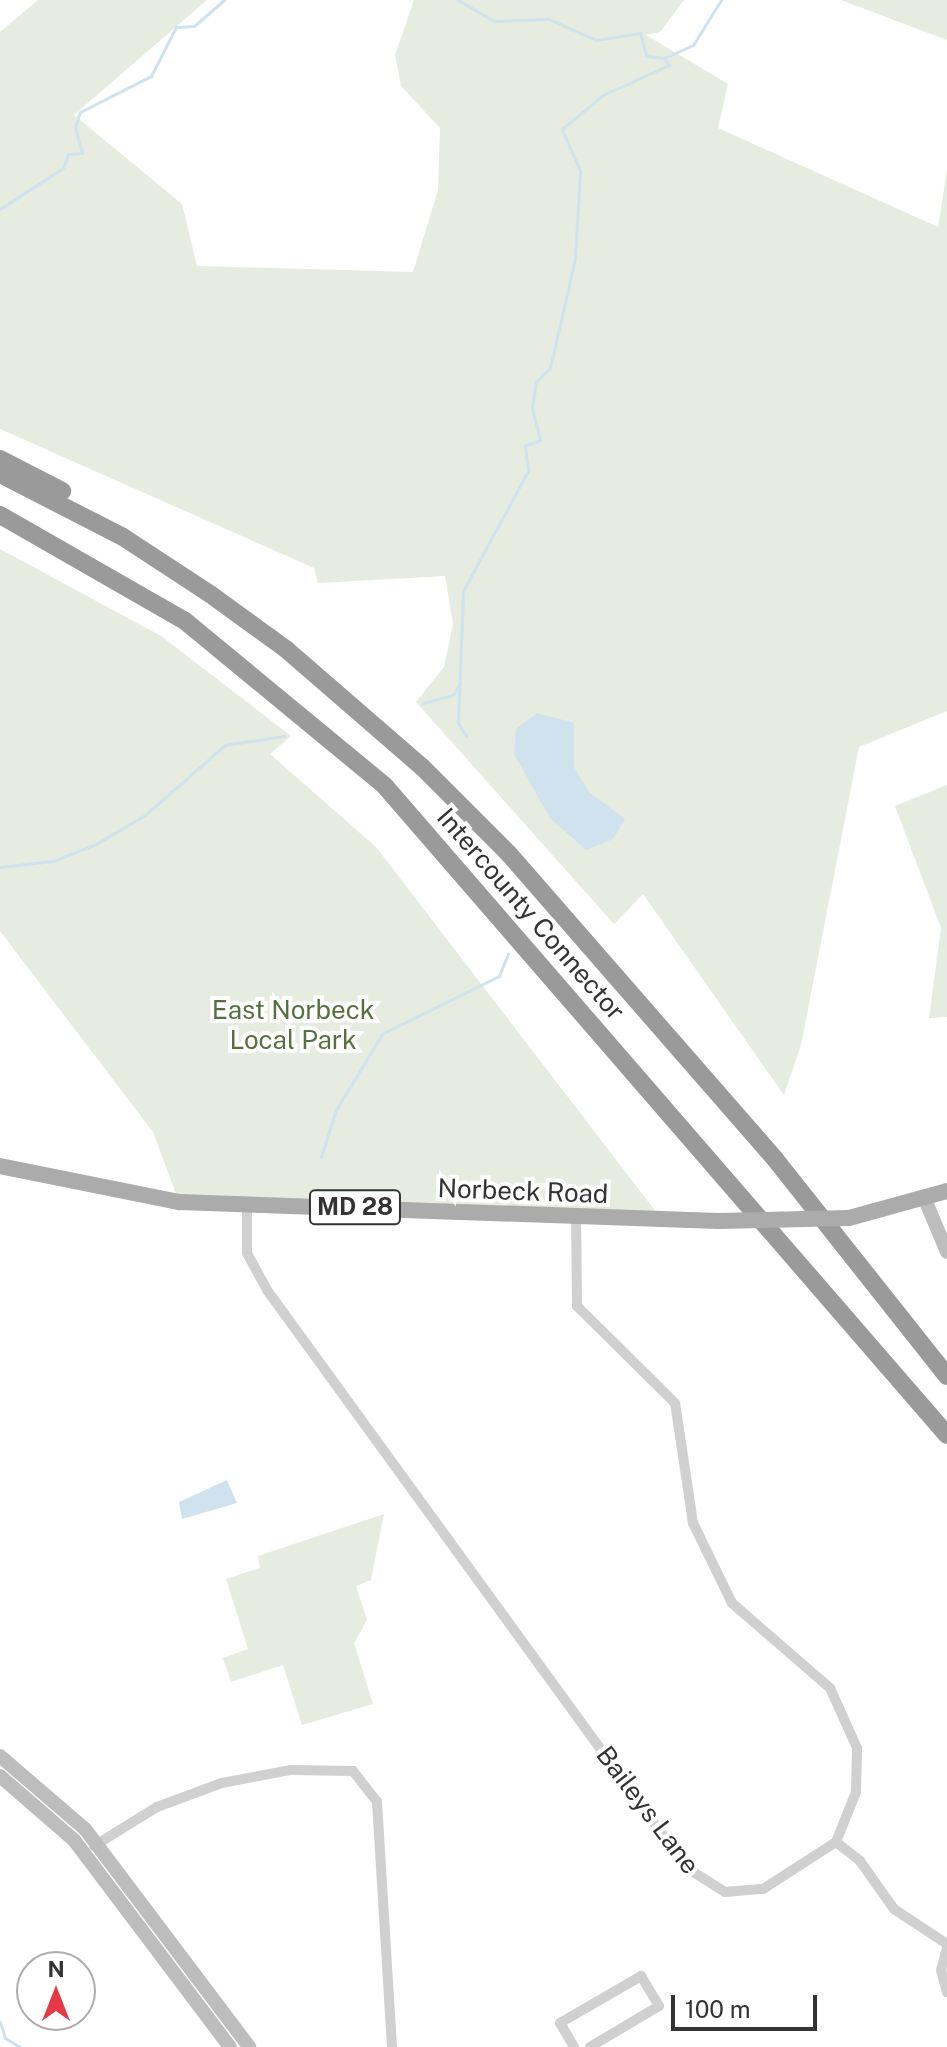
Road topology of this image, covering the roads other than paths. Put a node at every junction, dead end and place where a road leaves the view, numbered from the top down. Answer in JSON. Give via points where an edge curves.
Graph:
{"nodes":[{"id":1,"x":0,"y":459,"type":"edge"},
{"id":2,"x":0,"y":474,"type":"edge"},
{"id":3,"x":0,"y":515,"type":"edge"},
{"id":4,"x":123,"y":537,"type":"junction"},
{"id":5,"x":0,"y":1166,"type":"edge"},
{"id":6,"x":947,"y":1191,"type":"edge"},
{"id":7,"x":926,"y":1202,"type":"junction"},
{"id":8,"x":247,"y":1205,"type":"junction"},
{"id":9,"x":576,"y":1217,"type":"junction"},
{"id":10,"x":947,"y":1252,"type":"edge"},
{"id":11,"x":947,"y":1376,"type":"edge"},
{"id":12,"x":947,"y":1435,"type":"edge"},
{"id":13,"x":0,"y":1756,"type":"edge"},
{"id":14,"x":0,"y":1776,"type":"edge"},
{"id":15,"x":836,"y":1842,"type":"junction"},
{"id":16,"x":98,"y":1844,"type":"junction"},
{"id":17,"x":84,"y":1855,"type":"junction"},
{"id":18,"x":947,"y":1946,"type":"edge"},
{"id":19,"x":947,"y":1992,"type":"edge"},
{"id":20,"x":608,"y":2036,"type":"junction"},
{"id":21,"x":230,"y":2047,"type":"edge"},
{"id":22,"x":249,"y":2047,"type":"edge"},
{"id":23,"x":392,"y":2047,"type":"edge"},
{"id":24,"x":574,"y":2047,"type":"edge"},
{"id":25,"x":590,"y":2047,"type":"edge"},
{"id":26,"x":614,"y":2047,"type":"edge"}],
"edges":[{"from":1,"to":4,"type":"highway","via":[[104,513]]},
{"from":2,"to":4,"type":"highway","name":"Intercounty Connector"},
{"from":3,"to":12,"type":"highway","name":"Intercounty Connector","via":[[185,621],[384,785]]},
{"from":4,"to":11,"type":"highway","name":"Intercounty Connector","via":[[287,650],[509,854],[775,1159]]},
{"from":5,"to":8,"type":"main road","name":"Norbeck Road","number":"MD 28","via":[[147,1198]]},
{"from":6,"to":7,"type":"main road","name":"Norbeck Road","number":"MD 28"},
{"from":7,"to":9,"type":"main road","name":"Norbeck Road","number":"MD 28","bridge":true,"via":[[849,1218]]},
{"from":7,"to":10,"type":"street"},
{"from":8,"to":9,"type":"main road","name":"Norbeck Road","number":"MD 28"},
{"from":8,"to":15,"type":"street","name":"Baileys Lane","via":[[247,1253],[267,1290],[687,1868],[725,1892],[745,1894],[781,1882]]},
{"from":9,"to":15,"type":"street","via":[[577,1306],[675,1403],[693,1523],[732,1603],[830,1688],[848,1718],[858,1779]]},
{"from":13,"to":16,"type":"street","via":[[54,1796]]},
{"from":14,"to":17,"type":"street"},
{"from":15,"to":18,"type":"street","via":[[860,1861],[894,1909]]},
{"from":16,"to":17,"type":"street"},
{"from":16,"to":22,"type":"street"},
{"from":16,"to":23,"type":"street","via":[[157,1807],[222,1783],[290,1770],[353,1771],[377,1802]]},
{"from":17,"to":21,"type":"street"},
{"from":18,"to":19,"type":"street","via":[[941,1970]]},
{"from":20,"to":24,"type":"street","via":[[659,2006],[641,1976],[560,2023]]},
{"from":20,"to":25,"type":"street"},
{"from":20,"to":26,"type":"street"}]}
